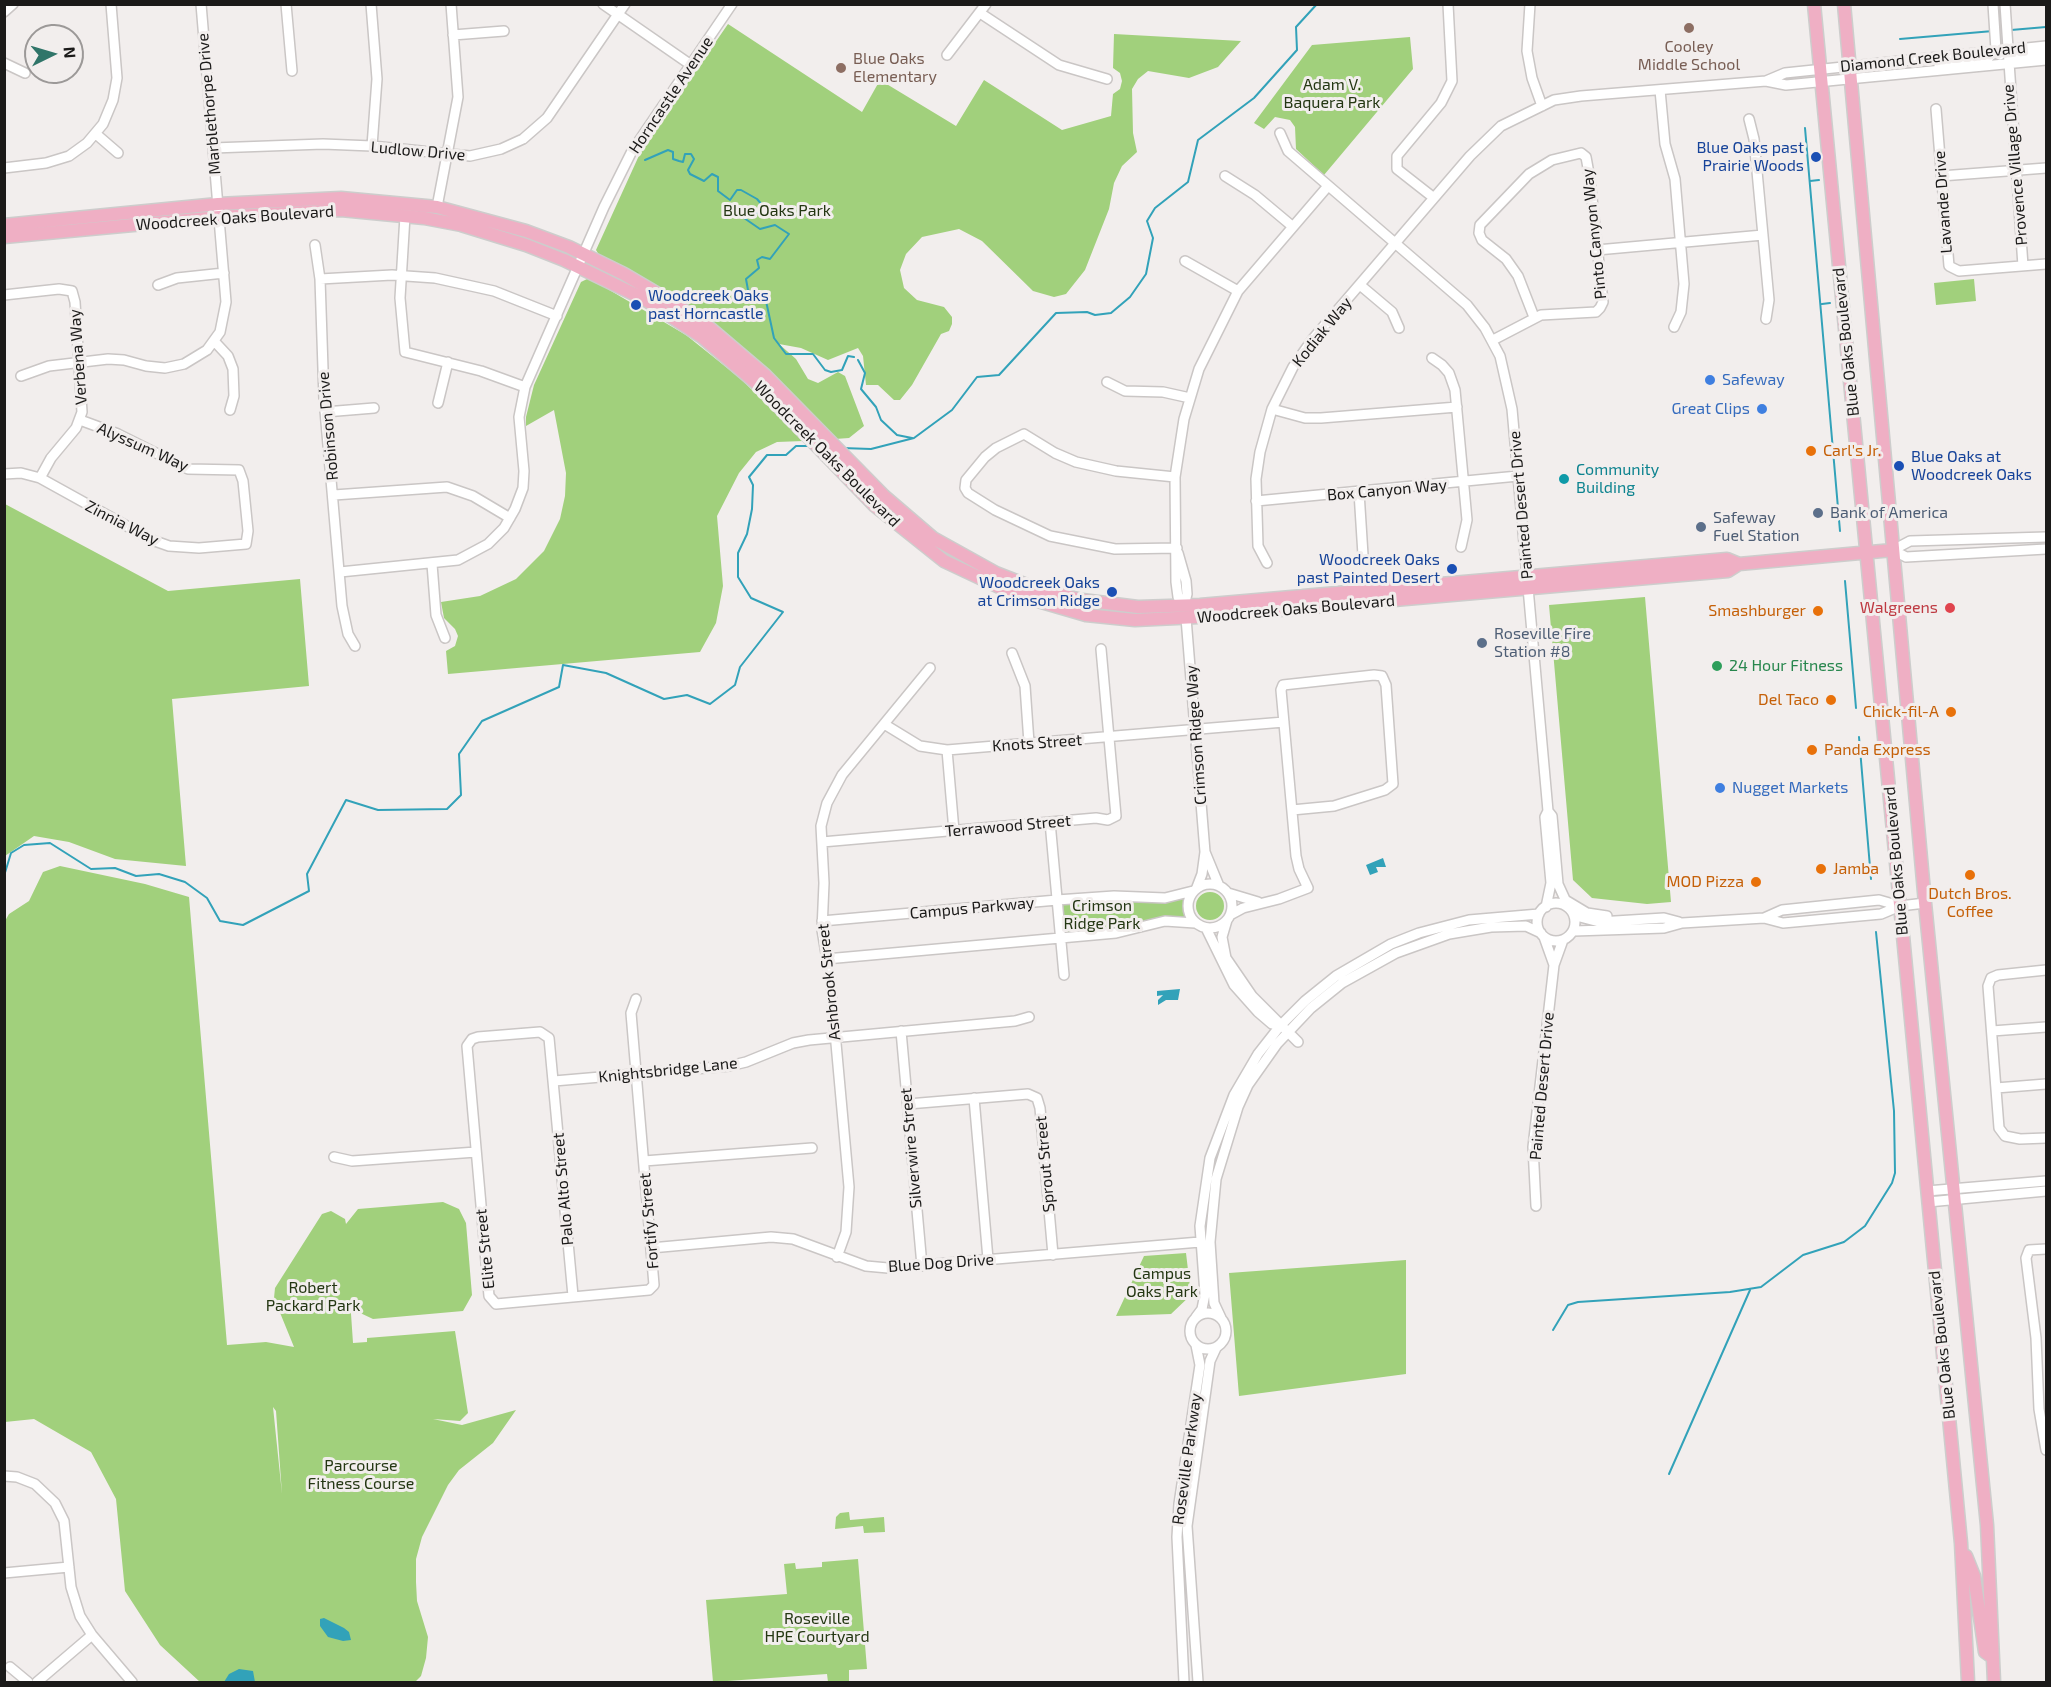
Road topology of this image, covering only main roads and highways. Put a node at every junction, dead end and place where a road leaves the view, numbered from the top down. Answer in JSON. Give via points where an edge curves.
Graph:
{"nodes":[{"id":1,"x":1814,"y":4,"type":"edge"},
{"id":2,"x":1844,"y":4,"type":"edge"},
{"id":3,"x":218,"y":210,"type":"junction"},
{"id":4,"x":4,"y":225,"type":"edge"},
{"id":5,"x":4,"y":237,"type":"edge"},
{"id":6,"x":1893,"y":550,"type":"junction"},
{"id":7,"x":1868,"y":553,"type":"junction"},
{"id":8,"x":1185,"y":612,"type":"junction"},
{"id":9,"x":1961,"y":1543,"type":"junction"},
{"id":10,"x":1992,"y":1657,"type":"junction"},
{"id":11,"x":1968,"y":1683,"type":"edge"},
{"id":12,"x":1994,"y":1683,"type":"edge"}],
"edges":[{"from":1,"to":7,"type":"main road","name":"Blue Oaks Boulevard"},
{"from":2,"to":6,"type":"main road","name":"Blue Oaks Boulevard"},
{"from":3,"to":4,"type":"main road","name":"Woodcreek Oaks Boulevard"},
{"from":3,"to":5,"type":"main road","name":"Woodcreek Oaks Boulevard"},
{"from":3,"to":8,"type":"main road","name":"Woodcreek Oaks Boulevard","via":[[341,198],[437,207],[498,222],[583,254],[675,304],[711,329],[765,375],[916,525],[952,550],[1037,589],[1090,602]]},
{"from":3,"to":8,"type":"main road","name":"Woodcreek Oaks Boulevard","via":[[341,210],[405,216],[461,225],[578,266],[644,298],[689,327],[738,367],[874,506],[944,561],[1035,602],[1086,615],[1136,620]]},
{"from":6,"to":7,"type":"main road","name":"Woodcreek Oaks Boulevard"},
{"from":6,"to":10,"type":"main road","name":"Blue Oaks Boulevard","via":[[1987,1525]]},
{"from":7,"to":8,"type":"main road","name":"Woodcreek Oaks Boulevard","via":[[1739,564],[1727,559],[1528,583]]},
{"from":7,"to":9,"type":"main road","name":"Blue Oaks Boulevard"},
{"from":9,"to":10,"type":"main road","via":[[1974,1576],[1985,1652]]},
{"from":9,"to":11,"type":"main road","name":"Blue Oaks Boulevard"},
{"from":10,"to":12,"type":"main road","name":"Blue Oaks Boulevard"}]}
